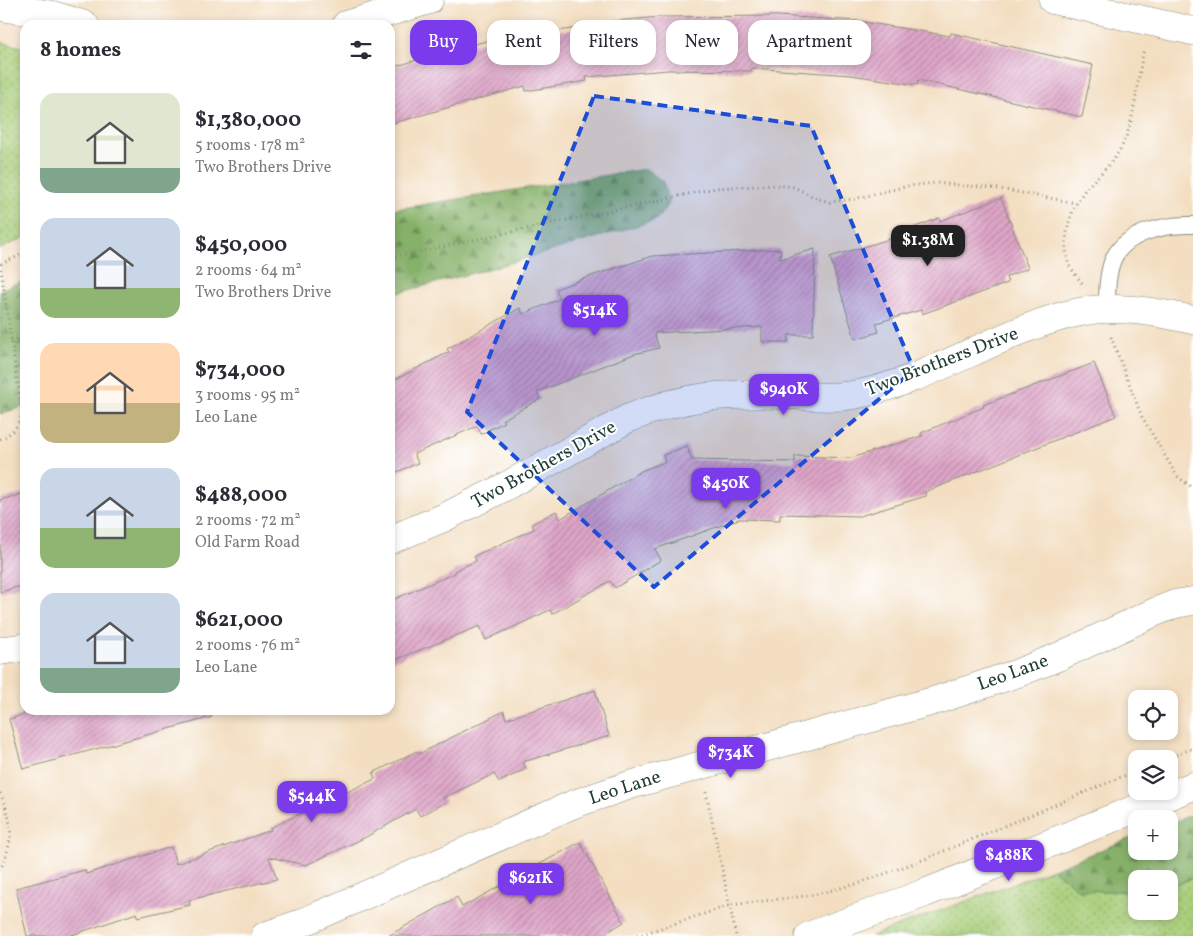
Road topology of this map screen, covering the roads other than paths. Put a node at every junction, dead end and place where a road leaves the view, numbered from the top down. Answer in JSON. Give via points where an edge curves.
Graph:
{"nodes":[{"id":1,"x":429,"y":0,"type":"edge"},
{"id":2,"x":1053,"y":0,"type":"edge"},
{"id":3,"x":0,"y":7,"type":"edge"},
{"id":4,"x":69,"y":20,"type":"edge"},
{"id":5,"x":363,"y":20,"type":"edge"},
{"id":6,"x":1193,"y":31,"type":"edge"},
{"id":7,"x":1193,"y":225,"type":"edge"},
{"id":8,"x":1105,"y":317,"type":"junction"},
{"id":9,"x":1193,"y":320,"type":"edge"},
{"id":10,"x":395,"y":538,"type":"edge"},
{"id":11,"x":1193,"y":601,"type":"edge"},
{"id":12,"x":20,"y":648,"type":"edge"},
{"id":13,"x":0,"y":651,"type":"edge"},
{"id":14,"x":1193,"y":786,"type":"edge"},
{"id":15,"x":265,"y":936,"type":"edge"},
{"id":16,"x":809,"y":936,"type":"edge"}],
"edges":[{"from":1,"to":5,"type":"street"},
{"from":2,"to":6,"type":"street"},
{"from":3,"to":4,"type":"street"},
{"from":7,"to":8,"type":"lane","via":[[1178,224],[1149,230],[1126,244],[1112,260]]},
{"from":8,"to":9,"type":"street","name":"Two Brothers Drive","via":[[1145,311]]},
{"from":8,"to":10,"type":"street","name":"Two Brothers Drive","via":[[1051,320],[993,341],[892,386],[856,395],[716,394],[656,407],[627,419],[464,508]]},
{"from":11,"to":15,"type":"street","name":"Leo Lane","via":[[1155,612],[1018,673],[937,700],[630,784],[574,804]]},
{"from":12,"to":13,"type":"street"},
{"from":14,"to":16,"type":"street"}]}
